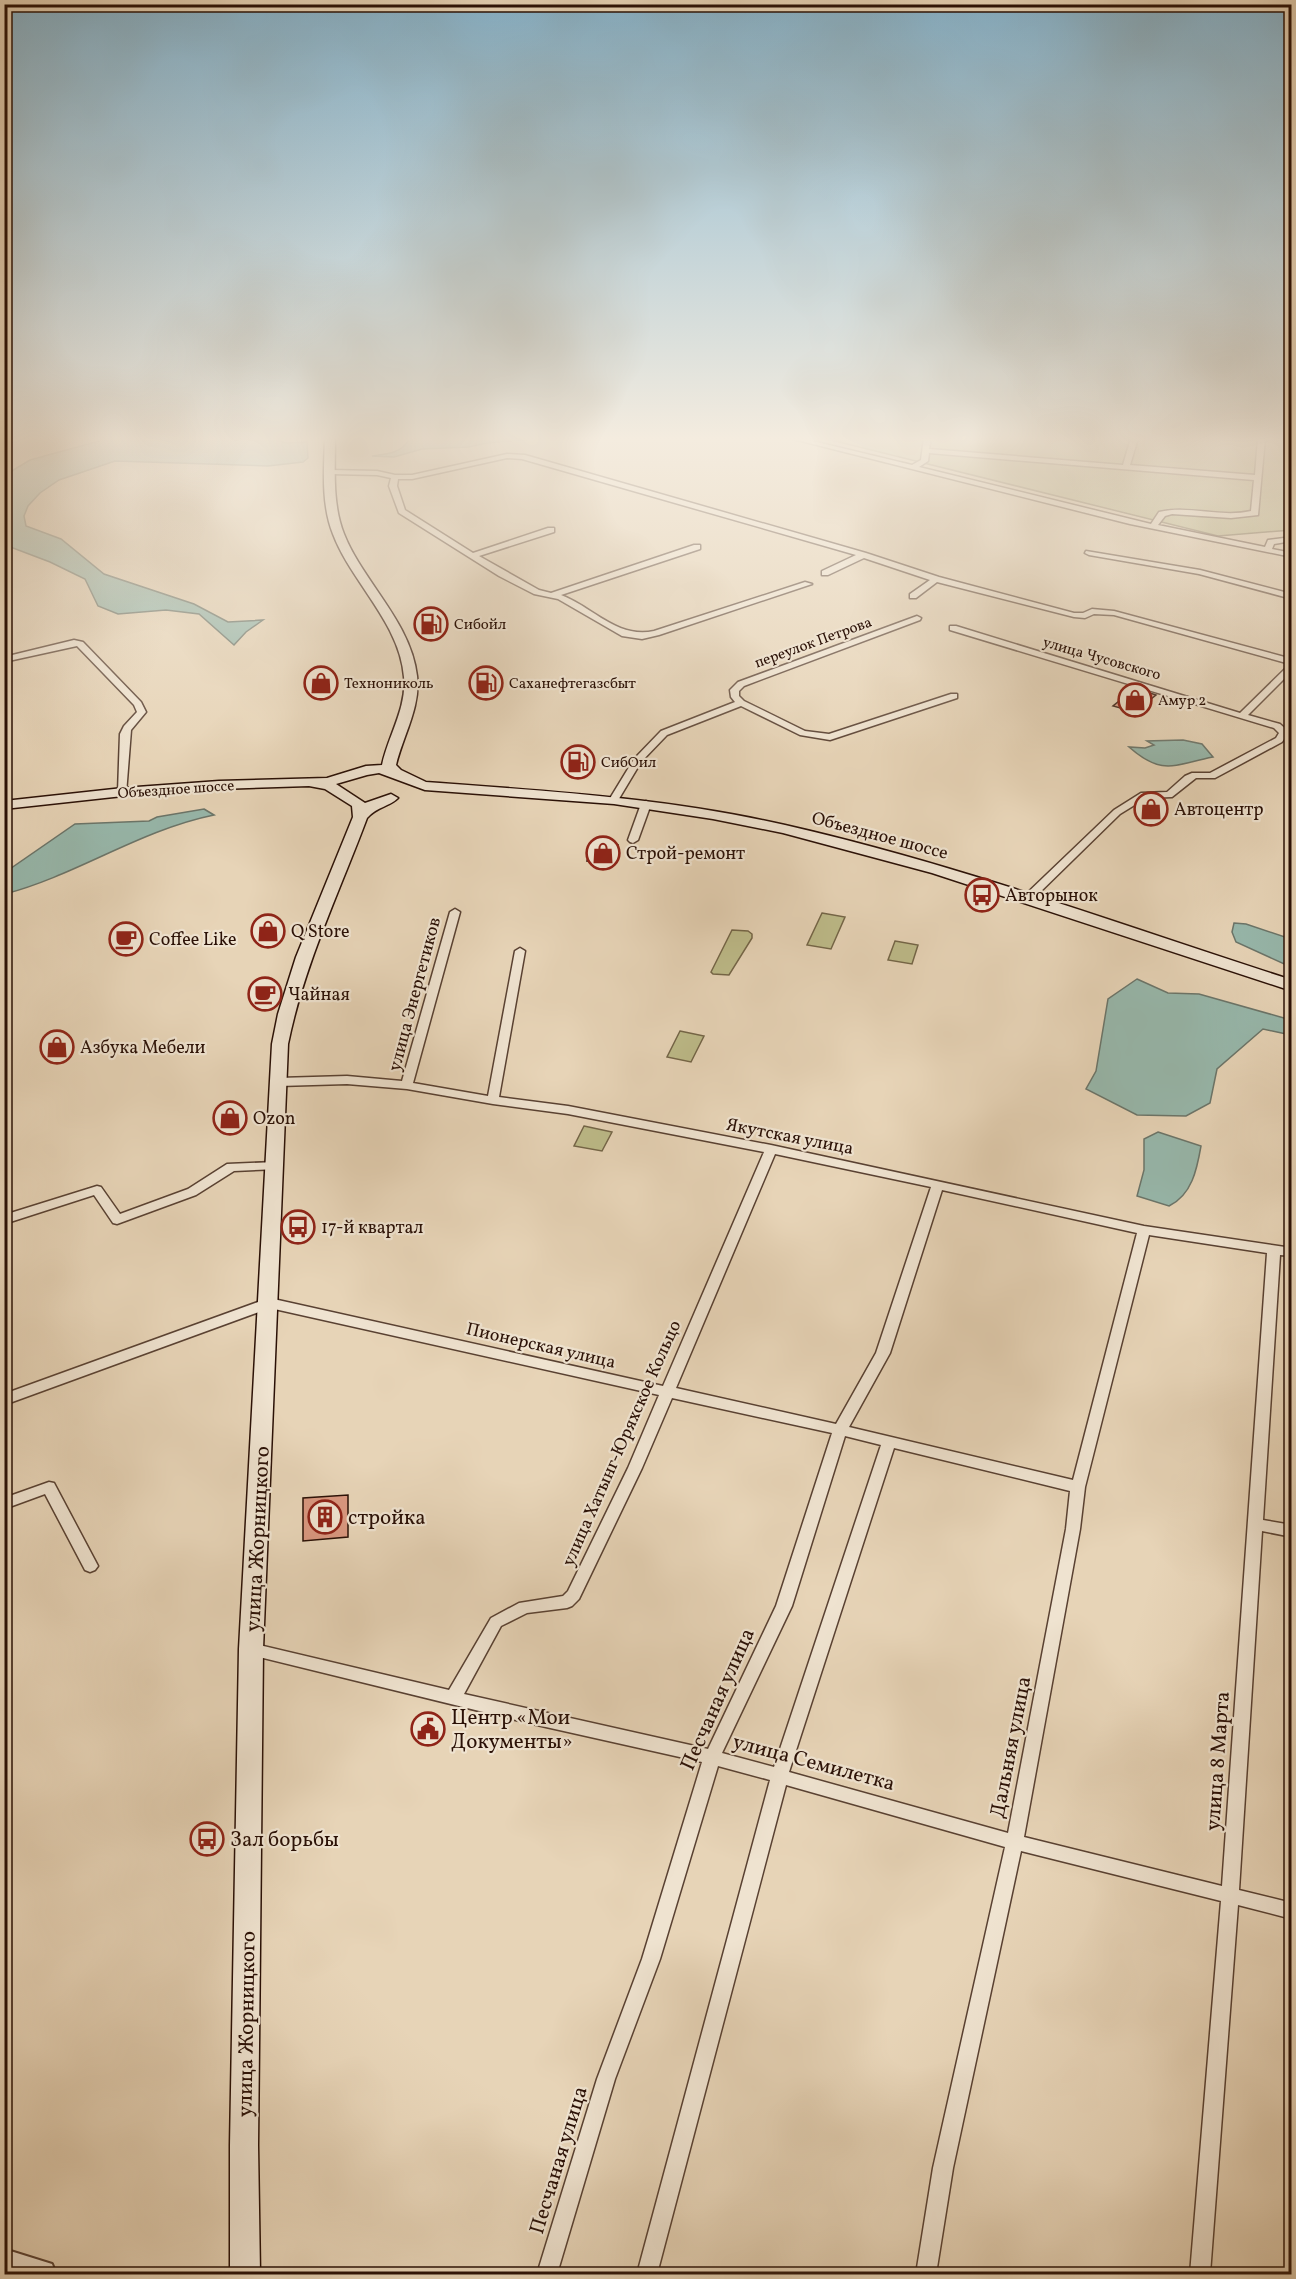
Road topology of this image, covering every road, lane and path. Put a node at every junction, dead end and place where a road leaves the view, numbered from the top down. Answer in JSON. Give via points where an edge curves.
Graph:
{"nodes":[{"id":1,"x":343,"y":544,"type":"edge"},
{"id":2,"x":457,"y":544,"type":"edge"},
{"id":3,"x":508,"y":544,"type":"edge"},
{"id":4,"x":825,"y":544,"type":"edge"},
{"id":5,"x":1235,"y":544,"type":"edge"},
{"id":6,"x":1270,"y":544,"type":"edge"},
{"id":7,"x":697,"y":547,"type":"dead end"},
{"id":8,"x":1269,"y":550,"type":"junction"},
{"id":9,"x":1089,"y":553,"type":"dead end"},
{"id":10,"x":474,"y":555,"type":"junction"},
{"id":11,"x":862,"y":555,"type":"junction"},
{"id":12,"x":1292,"y":555,"type":"edge"},
{"id":13,"x":825,"y":573,"type":"dead end"},
{"id":14,"x":936,"y":579,"type":"junction"},
{"id":15,"x":808,"y":584,"type":"dead end"},
{"id":16,"x":548,"y":596,"type":"junction"},
{"id":17,"x":913,"y":596,"type":"dead end"},
{"id":18,"x":1292,"y":597,"type":"edge"},
{"id":19,"x":917,"y":618,"type":"dead end"},
{"id":20,"x":953,"y":628,"type":"dead end"},
{"id":21,"x":4,"y":660,"type":"edge"},
{"id":22,"x":1292,"y":664,"type":"edge"},
{"id":23,"x":954,"y":696,"type":"dead end"},
{"id":24,"x":741,"y":703,"type":"junction"},
{"id":25,"x":1242,"y":716,"type":"junction"},
{"id":26,"x":393,"y":746,"type":"junction"},
{"id":27,"x":354,"y":773,"type":"junction"},
{"id":28,"x":400,"y":775,"type":"junction"},
{"id":29,"x":309,"y":782,"type":"junction"},
{"id":30,"x":445,"y":788,"type":"junction"},
{"id":31,"x":123,"y":792,"type":"junction"},
{"id":32,"x":346,"y":796,"type":"junction"},
{"id":33,"x":395,"y":796,"type":"junction"},
{"id":34,"x":614,"y":800,"type":"junction"},
{"id":35,"x":646,"y":804,"type":"junction"},
{"id":36,"x":4,"y":806,"type":"edge"},
{"id":37,"x":360,"y":817,"type":"junction"},
{"id":38,"x":633,"y":840,"type":"dead end"},
{"id":39,"x":1027,"y":899,"type":"junction"},
{"id":40,"x":455,"y":912,"type":"dead end"},
{"id":41,"x":520,"y":951,"type":"dead end"},
{"id":42,"x":1292,"y":986,"type":"edge"},
{"id":43,"x":279,"y":1082,"type":"junction"},
{"id":44,"x":407,"y":1085,"type":"junction"},
{"id":45,"x":493,"y":1100,"type":"junction"},
{"id":46,"x":771,"y":1149,"type":"junction"},
{"id":47,"x":275,"y":1166,"type":"junction"},
{"id":48,"x":938,"y":1185,"type":"junction"},
{"id":49,"x":4,"y":1220,"type":"edge"},
{"id":50,"x":1144,"y":1230,"type":"junction"},
{"id":51,"x":1274,"y":1251,"type":"junction"},
{"id":52,"x":1292,"y":1252,"type":"edge"},
{"id":53,"x":269,"y":1303,"type":"junction"},
{"id":54,"x":666,"y":1393,"type":"junction"},
{"id":55,"x":4,"y":1400,"type":"edge"},
{"id":56,"x":840,"y":1430,"type":"junction"},
{"id":57,"x":889,"y":1442,"type":"junction"},
{"id":58,"x":1078,"y":1487,"type":"junction"},
{"id":59,"x":4,"y":1504,"type":"edge"},
{"id":60,"x":1256,"y":1524,"type":"junction"},
{"id":61,"x":1292,"y":1531,"type":"edge"},
{"id":62,"x":90,"y":1566,"type":"dead end"},
{"id":63,"x":251,"y":1649,"type":"junction"},
{"id":64,"x":453,"y":1698,"type":"junction"},
{"id":65,"x":712,"y":1757,"type":"junction"},
{"id":66,"x":780,"y":1775,"type":"junction"},
{"id":67,"x":1015,"y":1842,"type":"junction"},
{"id":68,"x":1230,"y":1896,"type":"junction"},
{"id":69,"x":1292,"y":1911,"type":"edge"},
{"id":70,"x":4,"y":2263,"type":"edge"},
{"id":71,"x":42,"y":2274,"type":"edge"},
{"id":72,"x":245,"y":2274,"type":"edge"},
{"id":73,"x":547,"y":2274,"type":"edge"},
{"id":74,"x":647,"y":2274,"type":"edge"},
{"id":75,"x":926,"y":2274,"type":"edge"},
{"id":76,"x":1200,"y":2274,"type":"edge"}],
"edges":[{"from":1,"to":26,"type":"main road","via":[[407,658],[411,688],[405,720]]},
{"from":2,"to":10,"type":"street"},
{"from":3,"to":10,"type":"street"},
{"from":4,"to":11,"type":"street","name":"улица Чусовского"},
{"from":5,"to":8,"type":"street"},
{"from":6,"to":8,"type":"street"},
{"from":7,"to":16,"type":"street"},
{"from":8,"to":12,"type":"street"},
{"from":9,"to":18,"type":"street","via":[[1200,572]]},
{"from":10,"to":16,"type":"street","via":[[502,574]]},
{"from":11,"to":13,"type":"street"},
{"from":11,"to":14,"type":"street","name":"улица Чусовского"},
{"from":14,"to":17,"type":"street"},
{"from":14,"to":22,"type":"street","name":"улица Чусовского","via":[[1074,615],[1085,616],[1092,611],[1114,613]]},
{"from":15,"to":16,"type":"street","via":[[642,636],[625,634],[561,597]]},
{"from":19,"to":24,"type":"street","name":"переулок Петрова","via":[[741,684],[734,690]]},
{"from":20,"to":25,"type":"street","name":"улица Чусовского"},
{"from":21,"to":31,"type":"street","via":[[80,644],[138,704],[142,712],[126,729],[123,739]]},
{"from":22,"to":25,"type":"street","name":"улица Чусовского"},
{"from":23,"to":24,"type":"street","via":[[830,738],[803,734]]},
{"from":24,"to":34,"type":"street","via":[[664,733],[637,761]]},
{"from":25,"to":39,"type":"street","name":"улица Чусовского","via":[[1284,732],[1279,740],[1212,776],[1195,775],[1169,795],[1144,795],[1117,812]]},
{"from":26,"to":27,"type":"main road","via":[[378,764]]},
{"from":26,"to":28,"type":"main road","via":[[388,765]]},
{"from":27,"to":28,"type":"main road","name":"Объездное шоссе","via":[[379,769]]},
{"from":27,"to":29,"type":"main road","via":[[333,781]]},
{"from":27,"to":32,"type":"main road","via":[[342,782],[340,789]]},
{"from":28,"to":30,"type":"main road","name":"Объездное шоссе","via":[[425,786]]},
{"from":28,"to":33,"type":"main road","via":[[406,783]]},
{"from":29,"to":31,"type":"main road","name":"Объездное шоссе"},
{"from":29,"to":32,"type":"main road","name":"Объездное шоссе","via":[[329,786]]},
{"from":30,"to":33,"type":"main road","name":"Объездное шоссе"},
{"from":30,"to":34,"type":"main road","name":"Объездное шоссе"},
{"from":31,"to":36,"type":"main road","name":"Объездное шоссе"},
{"from":32,"to":33,"type":"main road","name":"Объездное шоссе","via":[[371,801]]},
{"from":32,"to":37,"type":"main road","via":[[359,804]]},
{"from":33,"to":37,"type":"main road","via":[[371,805]]},
{"from":34,"to":35,"type":"main road","name":"Объездное шоссе"},
{"from":35,"to":38,"type":"street"},
{"from":35,"to":39,"type":"main road","name":"Объездное шоссе","via":[[784,828],[871,850]]},
{"from":37,"to":43,"type":"main road","name":"улица Жорницкого","via":[[289,1000],[280,1044]]},
{"from":39,"to":42,"type":"main road","name":"Объездное шоссе"},
{"from":40,"to":44,"type":"street","name":"улица Энергетиков"},
{"from":41,"to":45,"type":"street"},
{"from":43,"to":44,"type":"street","name":"Якутская улица","via":[[347,1080]]},
{"from":43,"to":47,"type":"main road","name":"улица Жорницкого"},
{"from":44,"to":45,"type":"street","name":"Якутская улица"},
{"from":45,"to":46,"type":"street","name":"Якутская улица","via":[[568,1110]]},
{"from":46,"to":48,"type":"street","name":"Якутская улица"},
{"from":46,"to":54,"type":"street","name":"улица Хатынг-Юряхское Кольцо"},
{"from":47,"to":49,"type":"street","via":[[231,1167],[192,1192],[117,1220],[97,1190]]},
{"from":47,"to":53,"type":"main road","name":"улица Жорницкого"},
{"from":48,"to":50,"type":"street","name":"Якутская улица"},
{"from":48,"to":56,"type":"street","name":"Песчаная улица","via":[[883,1353]]},
{"from":50,"to":51,"type":"street","name":"Якутская улица"},
{"from":50,"to":58,"type":"street","name":"Дальняя улица"},
{"from":51,"to":52,"type":"street","name":"Якутская улица"},
{"from":51,"to":60,"type":"street","name":"улица 8 Марта"},
{"from":53,"to":54,"type":"street","name":"Пионерская улица"},
{"from":53,"to":55,"type":"street"},
{"from":53,"to":63,"type":"main road","name":"улица Жорницкого"},
{"from":54,"to":56,"type":"street","name":"Пионерская улица"},
{"from":54,"to":64,"type":"street","name":"улица Хатынг-Юряхское Кольцо","via":[[574,1595],[567,1602],[524,1607],[496,1622]]},
{"from":56,"to":57,"type":"street","name":"Пионерская улица"},
{"from":56,"to":65,"type":"street","name":"Песчаная улица","via":[[784,1606]]},
{"from":57,"to":58,"type":"street","name":"Пионерская улица"},
{"from":57,"to":66,"type":"street"},
{"from":58,"to":67,"type":"street","name":"Дальняя улица"},
{"from":59,"to":62,"type":"street","via":[[50,1487]]},
{"from":60,"to":61,"type":"street"},
{"from":60,"to":68,"type":"street","name":"улица 8 Марта"},
{"from":63,"to":64,"type":"street","name":"улица Семилетка"},
{"from":63,"to":72,"type":"main road","name":"улица Жорницкого"},
{"from":64,"to":65,"type":"street","name":"улица Семилетка"},
{"from":65,"to":66,"type":"street","name":"улица Семилетка"},
{"from":65,"to":73,"type":"street","name":"Песчаная улица","via":[[651,1959],[606,2079]]},
{"from":66,"to":67,"type":"street","name":"улица Семилетка"},
{"from":66,"to":74,"type":"street"},
{"from":67,"to":68,"type":"street","name":"улица Семилетка"},
{"from":67,"to":75,"type":"street","name":"Дальняя улица","via":[[943,2168]]},
{"from":68,"to":69,"type":"street","name":"улица Семилетка"},
{"from":68,"to":76,"type":"street","name":"улица 8 Марта"},
{"from":70,"to":71,"type":"street"}]}
